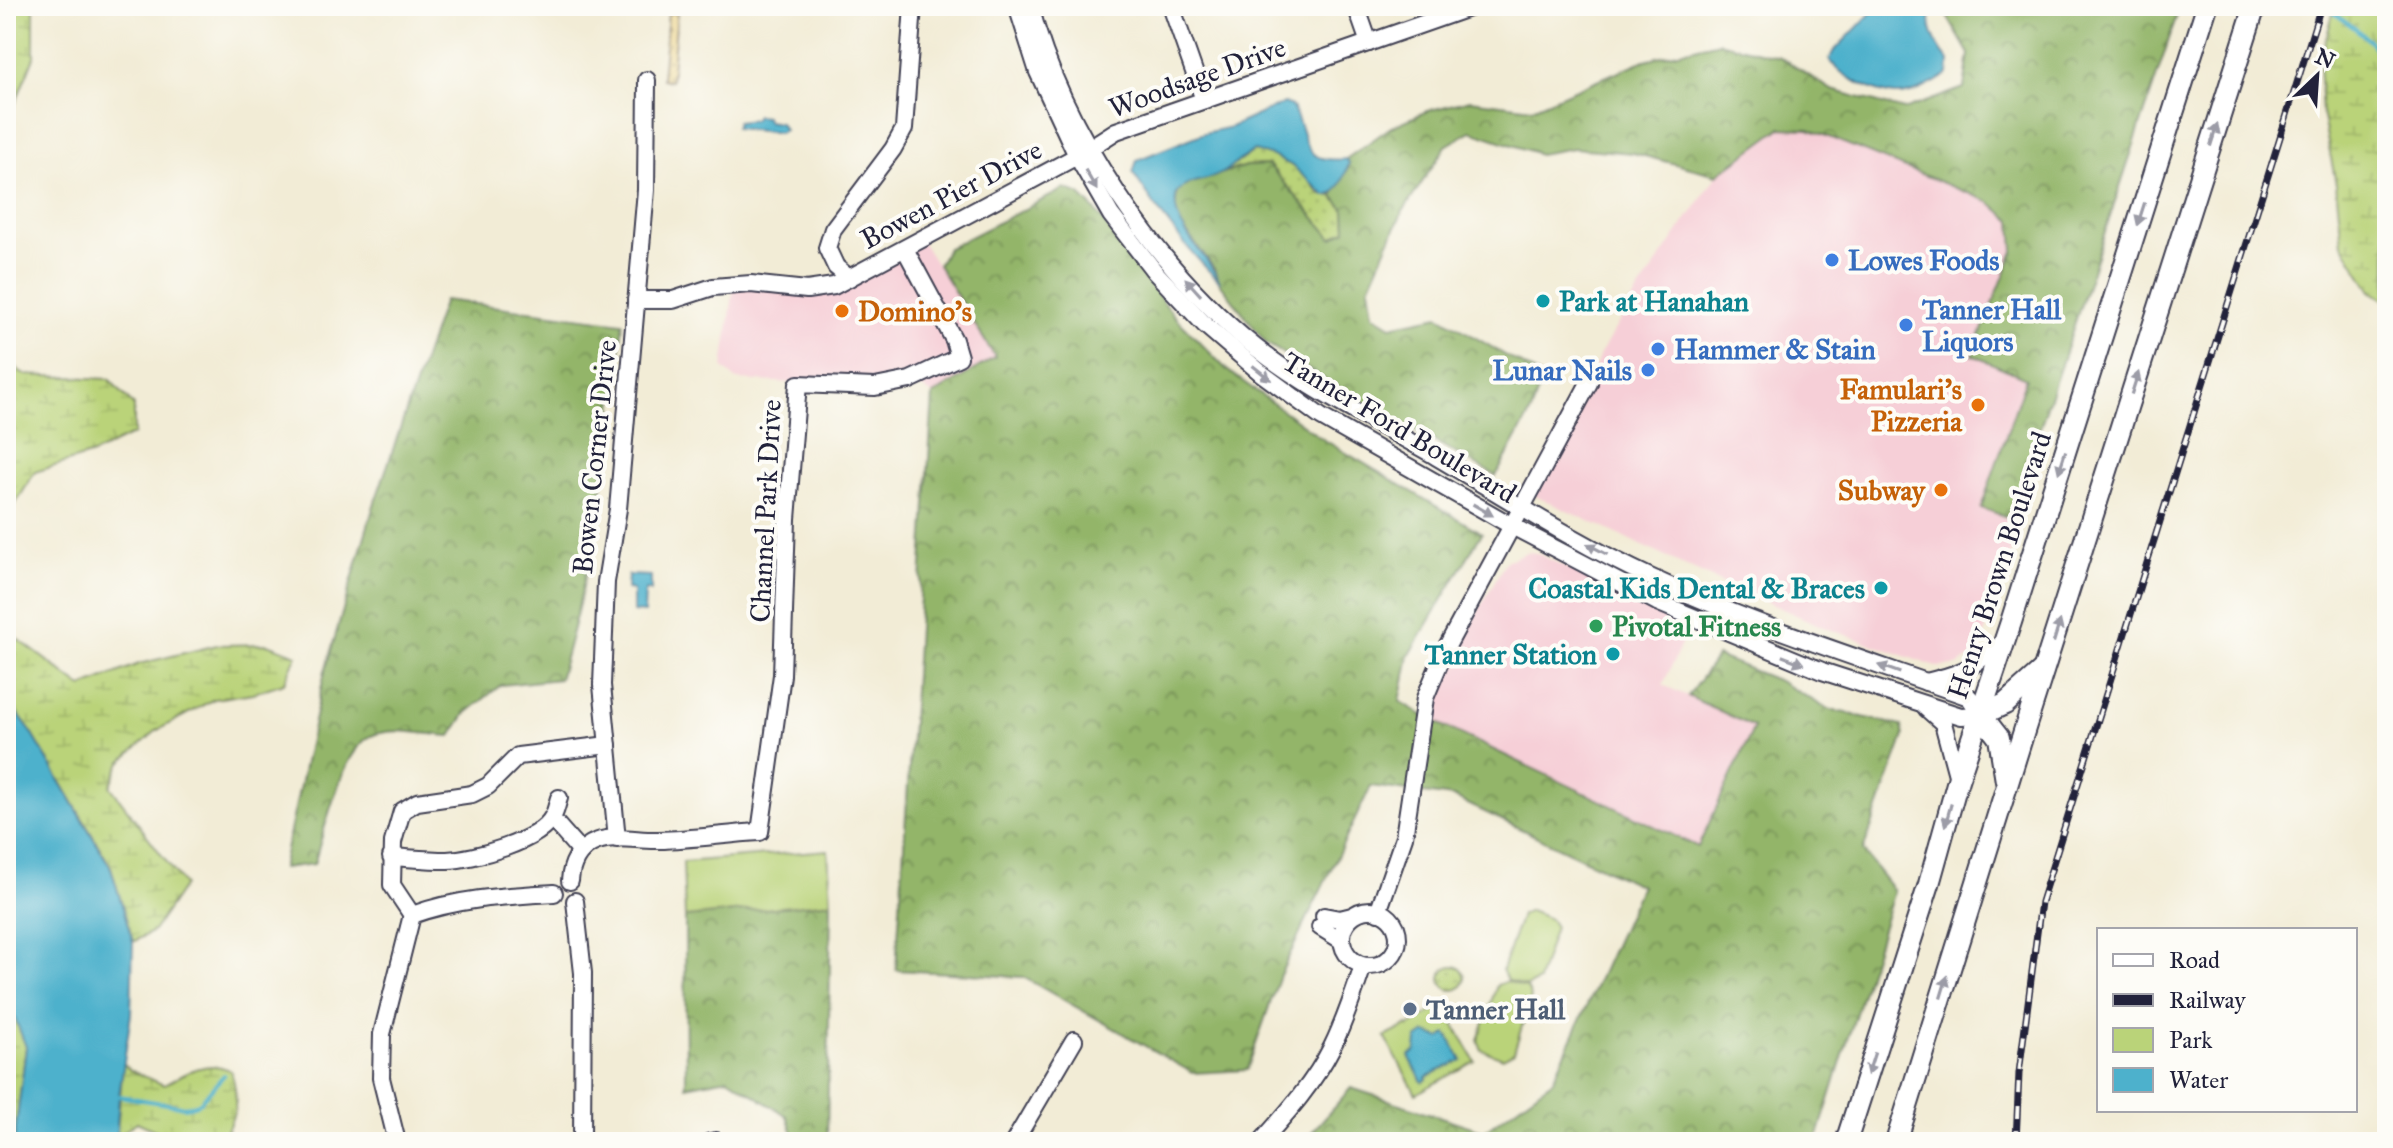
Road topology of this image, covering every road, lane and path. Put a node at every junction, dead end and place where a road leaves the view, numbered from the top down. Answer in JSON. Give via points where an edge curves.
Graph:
{"nodes":[{"id":1,"x":913,"y":6,"type":"edge"},
{"id":2,"x":1017,"y":6,"type":"edge"},
{"id":3,"x":1030,"y":6,"type":"edge"},
{"id":4,"x":1171,"y":6,"type":"edge"},
{"id":5,"x":1356,"y":6,"type":"edge"},
{"id":6,"x":1474,"y":6,"type":"edge"},
{"id":7,"x":2207,"y":6,"type":"edge"},
{"id":8,"x":2255,"y":6,"type":"edge"},
{"id":9,"x":1369,"y":43,"type":"junction"},
{"id":10,"x":647,"y":80,"type":"dead end"},
{"id":11,"x":1204,"y":100,"type":"junction"},
{"id":12,"x":1083,"y":152,"type":"junction"},
{"id":13,"x":905,"y":249,"type":"junction"},
{"id":14,"x":849,"y":278,"type":"junction"},
{"id":15,"x":636,"y":300,"type":"junction"},
{"id":16,"x":1589,"y":383,"type":"dead end"},
{"id":17,"x":1522,"y":507,"type":"junction"},
{"id":18,"x":1512,"y":526,"type":"junction"},
{"id":19,"x":2004,"y":644,"type":"junction"},
{"id":20,"x":2045,"y":668,"type":"junction"},
{"id":21,"x":1926,"y":682,"type":"junction"},
{"id":22,"x":1922,"y":704,"type":"junction"},
{"id":23,"x":1981,"y":715,"type":"junction"},
{"id":24,"x":608,"y":745,"type":"junction"},
{"id":25,"x":1958,"y":780,"type":"junction"},
{"id":26,"x":2007,"y":785,"type":"junction"},
{"id":27,"x":559,"y":798,"type":"dead end"},
{"id":28,"x":552,"y":819,"type":"junction"},
{"id":29,"x":617,"y":839,"type":"junction"},
{"id":30,"x":581,"y":852,"type":"junction"},
{"id":31,"x":391,"y":857,"type":"junction"},
{"id":32,"x":570,"y":881,"type":"junction"},
{"id":33,"x":554,"y":893,"type":"junction"},
{"id":34,"x":575,"y":901,"type":"junction"},
{"id":35,"x":1378,"y":912,"type":"junction"},
{"id":36,"x":412,"y":915,"type":"junction"},
{"id":37,"x":1352,"y":916,"type":"junction"},
{"id":38,"x":1341,"y":940,"type":"junction"},
{"id":39,"x":1363,"y":966,"type":"junction"},
{"id":40,"x":1074,"y":1040,"type":"dead end"},
{"id":41,"x":397,"y":1142,"type":"edge"},
{"id":42,"x":582,"y":1142,"type":"edge"},
{"id":43,"x":1014,"y":1142,"type":"edge"},
{"id":44,"x":1261,"y":1142,"type":"edge"},
{"id":45,"x":1846,"y":1142,"type":"edge"},
{"id":46,"x":1896,"y":1142,"type":"edge"}],
"edges":[{"from":1,"to":14,"type":"street","via":[[904,129],[833,229],[827,248]]},
{"from":2,"to":12,"type":"street","name":"Tanner Ford Boulevard","via":[[1038,72]]},
{"from":3,"to":12,"type":"street","name":"Tanner Ford Boulevard"},
{"from":4,"to":11,"type":"street"},
{"from":5,"to":9,"type":"street"},
{"from":6,"to":9,"type":"street","name":"Woodsage Drive"},
{"from":7,"to":19,"type":"main road","name":"Henry Brown Boulevard","one_way":true},
{"from":20,"to":8,"type":"main road","one_way":true},
{"from":9,"to":11,"type":"street","name":"Woodsage Drive"},
{"from":10,"to":15,"type":"street","name":"Bowen Corner Drive","via":[[646,190]]},
{"from":11,"to":12,"type":"street","name":"Woodsage Drive","via":[[1116,131]]},
{"from":12,"to":13,"type":"street","name":"Bowen Pier Drive"},
{"from":17,"to":12,"type":"street","name":"Tanner Ford Boulevard","one_way":true,"via":[[1255,347],[1156,245]]},
{"from":12,"to":18,"type":"street","name":"Tanner Ford Boulevard","one_way":true,"via":[[1111,215],[1205,325],[1321,417]]},
{"from":13,"to":14,"type":"street","name":"Bowen Pier Drive"},
{"from":13,"to":29,"type":"street","name":"Channel Park Drive","via":[[959,357],[910,380],[875,387],[798,384],[782,675],[760,832]]},
{"from":14,"to":15,"type":"street","name":"Bowen Pier Drive","via":[[807,290],[751,284],[713,287],[673,300]]},
{"from":15,"to":24,"type":"street","name":"Bowen Corner Drive","via":[[618,509],[606,582],[602,685]]},
{"from":16,"to":17,"type":"street"},
{"from":17,"to":18,"type":"street"},
{"from":21,"to":17,"type":"street","name":"Tanner Ford Boulevard","one_way":true,"via":[[1649,577]]},
{"from":18,"to":22,"type":"street","name":"Tanner Ford Boulevard","one_way":true,"via":[[1691,618]]},
{"from":18,"to":35,"type":"street","via":[[1425,698],[1404,837]]},
{"from":19,"to":21,"type":"street","via":[[1957,674]]},
{"from":19,"to":23,"type":"main road","name":"Henry Brown Boulevard"},
{"from":20,"to":23,"type":"main road","via":[[2005,704]]},
{"from":20,"to":26,"type":"main road"},
{"from":21,"to":23,"type":"street","name":"Tanner Ford Boulevard","via":[[1969,697]]},
{"from":22,"to":23,"type":"street","name":"Tanner Ford Boulevard","via":[[1961,716]]},
{"from":22,"to":25,"type":"street","via":[[1943,723]]},
{"from":23,"to":25,"type":"main road","name":"Henry Brown Boulevard"},
{"from":23,"to":26,"type":"main road","via":[[1999,738]]},
{"from":24,"to":29,"type":"street","name":"Bowen Corner Drive"},
{"from":24,"to":31,"type":"street","via":[[518,756],[488,786],[472,794],[417,802],[402,811]]},
{"from":25,"to":45,"type":"main road","name":"Henry Brown Boulevard","one_way":true},
{"from":46,"to":26,"type":"main road","one_way":true},
{"from":27,"to":28,"type":"street"},
{"from":28,"to":30,"type":"street"},
{"from":28,"to":31,"type":"street","via":[[513,845],[471,857]]},
{"from":29,"to":30,"type":"street","via":[[593,843]]},
{"from":30,"to":32,"type":"street"},
{"from":31,"to":36,"type":"street","via":[[392,885]]},
{"from":32,"to":33,"type":"street","via":[[559,882]]},
{"from":32,"to":34,"type":"street","via":[[579,890]]},
{"from":33,"to":34,"type":"street","via":[[564,904]]},
{"from":33,"to":36,"type":"street","via":[[442,904]]},
{"from":34,"to":42,"type":"street","via":[[583,973]]},
{"from":35,"to":37,"type":"street"},
{"from":35,"to":39,"type":"street","via":[[1393,922],[1397,946],[1382,964]]},
{"from":36,"to":41,"type":"street","via":[[382,1034],[381,1078]]},
{"from":37,"to":38,"type":"street"},
{"from":37,"to":38,"type":"street","via":[[1322,922]]},
{"from":38,"to":39,"type":"street","via":[[1348,956]]},
{"from":39,"to":44,"type":"street","via":[[1330,1050]]},
{"from":40,"to":43,"type":"street"}]}
